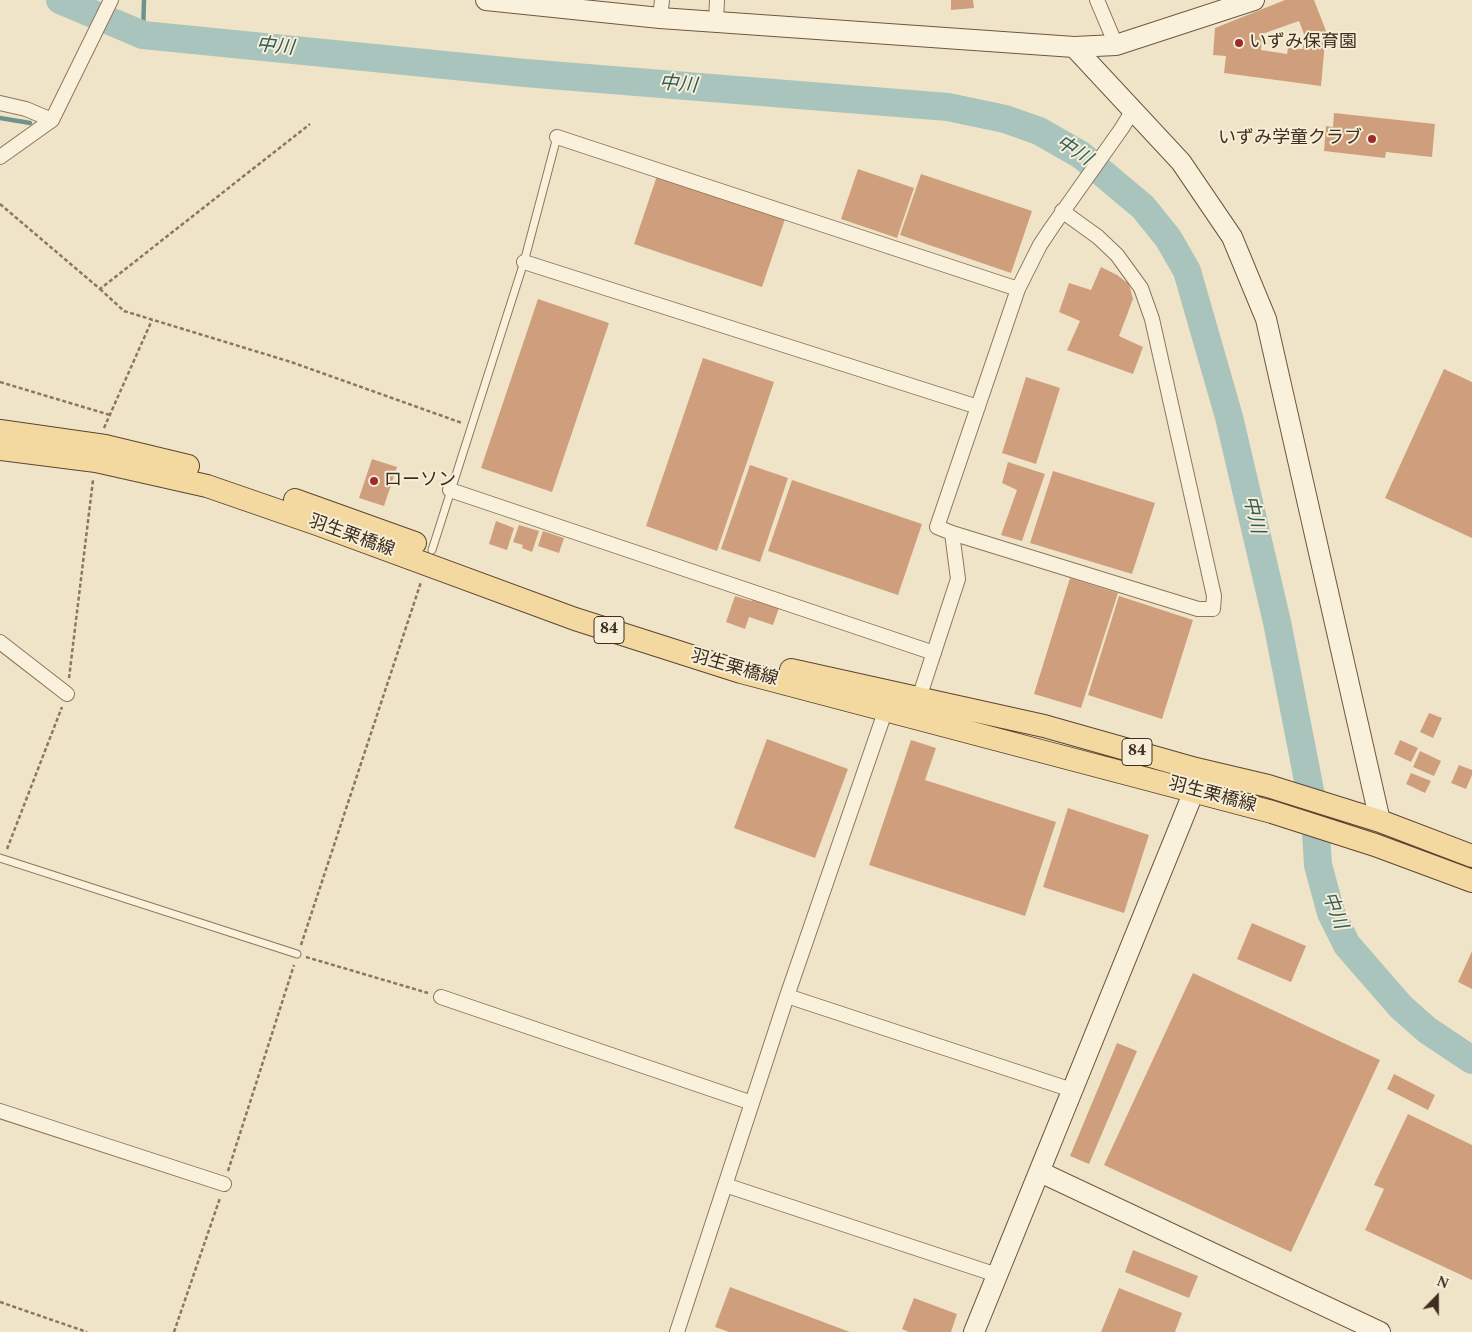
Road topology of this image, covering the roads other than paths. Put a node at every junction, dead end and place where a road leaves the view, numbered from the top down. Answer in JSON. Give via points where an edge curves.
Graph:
{"nodes":[{"id":1,"x":111,"y":0,"type":"edge"},
{"id":2,"x":486,"y":0,"type":"edge"},
{"id":3,"x":717,"y":0,"type":"edge"},
{"id":4,"x":1097,"y":0,"type":"edge"},
{"id":5,"x":1254,"y":0,"type":"edge"},
{"id":6,"x":661,"y":9,"type":"edge"},
{"id":7,"x":716,"y":22,"type":"junction"},
{"id":8,"x":1116,"y":45,"type":"junction"},
{"id":9,"x":1074,"y":47,"type":"junction"},
{"id":10,"x":0,"y":103,"type":"edge"},
{"id":11,"x":1133,"y":110,"type":"junction"},
{"id":12,"x":52,"y":120,"type":"junction"},
{"id":13,"x":557,"y":137,"type":"joint"},
{"id":14,"x":0,"y":157,"type":"edge"},
{"id":15,"x":1062,"y":211,"type":"junction"},
{"id":16,"x":524,"y":262,"type":"junction"},
{"id":17,"x":1018,"y":289,"type":"junction"},
{"id":18,"x":978,"y":407,"type":"junction"},
{"id":19,"x":0,"y":431,"type":"edge"},
{"id":20,"x":0,"y":449,"type":"edge"},
{"id":21,"x":450,"y":490,"type":"junction"},
{"id":22,"x":952,"y":533,"type":"junction"},
{"id":23,"x":432,"y":550,"type":"junction"},
{"id":24,"x":0,"y":642,"type":"edge"},
{"id":25,"x":934,"y":653,"type":"junction"},
{"id":26,"x":67,"y":694,"type":"dead end"},
{"id":27,"x":919,"y":698,"type":"junction"},
{"id":28,"x":886,"y":709,"type":"junction"},
{"id":29,"x":1195,"y":780,"type":"junction"},
{"id":30,"x":1374,"y":820,"type":"junction"},
{"id":31,"x":1472,"y":856,"type":"edge"},
{"id":32,"x":0,"y":858,"type":"edge"},
{"id":33,"x":1472,"y":881,"type":"edge"},
{"id":34,"x":297,"y":954,"type":"road end"},
{"id":35,"x":787,"y":996,"type":"junction"},
{"id":36,"x":441,"y":997,"type":"road end"},
{"id":37,"x":1072,"y":1090,"type":"junction"},
{"id":38,"x":752,"y":1103,"type":"junction"},
{"id":39,"x":0,"y":1112,"type":"edge"},
{"id":40,"x":1040,"y":1172,"type":"junction"},
{"id":41,"x":224,"y":1184,"type":"dead end"},
{"id":42,"x":725,"y":1185,"type":"junction"},
{"id":43,"x":997,"y":1275,"type":"junction"},
{"id":44,"x":677,"y":1332,"type":"edge"},
{"id":45,"x":974,"y":1332,"type":"edge"},
{"id":46,"x":1380,"y":1332,"type":"edge"}],
"edges":[{"from":1,"to":12,"type":"street"},
{"from":2,"to":6,"type":"street"},
{"from":3,"to":7,"type":"street"},
{"from":4,"to":8,"type":"street"},
{"from":5,"to":8,"type":"street"},
{"from":6,"to":7,"type":"street"},
{"from":7,"to":9,"type":"street"},
{"from":8,"to":9,"type":"street"},
{"from":9,"to":11,"type":"street"},
{"from":10,"to":12,"type":"street"},
{"from":11,"to":15,"type":"street"},
{"from":11,"to":30,"type":"street","via":[[1181,162],[1232,237],[1266,319]]},
{"from":12,"to":14,"type":"street"},
{"from":13,"to":16,"type":"lane"},
{"from":13,"to":17,"type":"street"},
{"from":15,"to":17,"type":"street"},
{"from":15,"to":22,"type":"street","via":[[1117,255],[1141,288],[1152,319],[1212,586],[1213,608],[1198,609]]},
{"from":16,"to":18,"type":"street"},
{"from":16,"to":21,"type":"lane"},
{"from":17,"to":18,"type":"street"},
{"from":18,"to":22,"type":"street","via":[[937,527]]},
{"from":19,"to":23,"type":"main road","name":"羽生栗橋線","number":"84","via":[[96,445],[217,473]]},
{"from":20,"to":28,"type":"main road","name":"羽生栗橋線","number":"84","via":[[96,461],[207,486],[575,620],[740,672]]},
{"from":21,"to":23,"type":"lane"},
{"from":21,"to":25,"type":"street"},
{"from":22,"to":25,"type":"street","via":[[958,579]]},
{"from":23,"to":27,"type":"main road","name":"羽生栗橋線","number":"84","via":[[578,604],[769,665]]},
{"from":24,"to":26,"type":"street"},
{"from":25,"to":27,"type":"street"},
{"from":27,"to":29,"type":"main road","name":"羽生栗橋線","number":"84","via":[[1044,726]]},
{"from":28,"to":29,"type":"main road","name":"羽生栗橋線","number":"84"},
{"from":28,"to":35,"type":"street"},
{"from":29,"to":30,"type":"main road","name":"羽生栗橋線","number":"84","via":[[1268,786]]},
{"from":29,"to":33,"type":"main road","name":"羽生栗橋線","number":"84","via":[[1272,812],[1375,844]]},
{"from":29,"to":37,"type":"street"},
{"from":30,"to":31,"type":"main road","name":"羽生栗橋線","number":"84"},
{"from":32,"to":34,"type":"lane"},
{"from":35,"to":37,"type":"street"},
{"from":35,"to":38,"type":"street"},
{"from":36,"to":38,"type":"street"},
{"from":37,"to":40,"type":"street"},
{"from":38,"to":42,"type":"street"},
{"from":39,"to":41,"type":"street"},
{"from":40,"to":43,"type":"street"},
{"from":40,"to":46,"type":"street"},
{"from":42,"to":43,"type":"street"},
{"from":42,"to":44,"type":"street"},
{"from":43,"to":45,"type":"street"}]}
